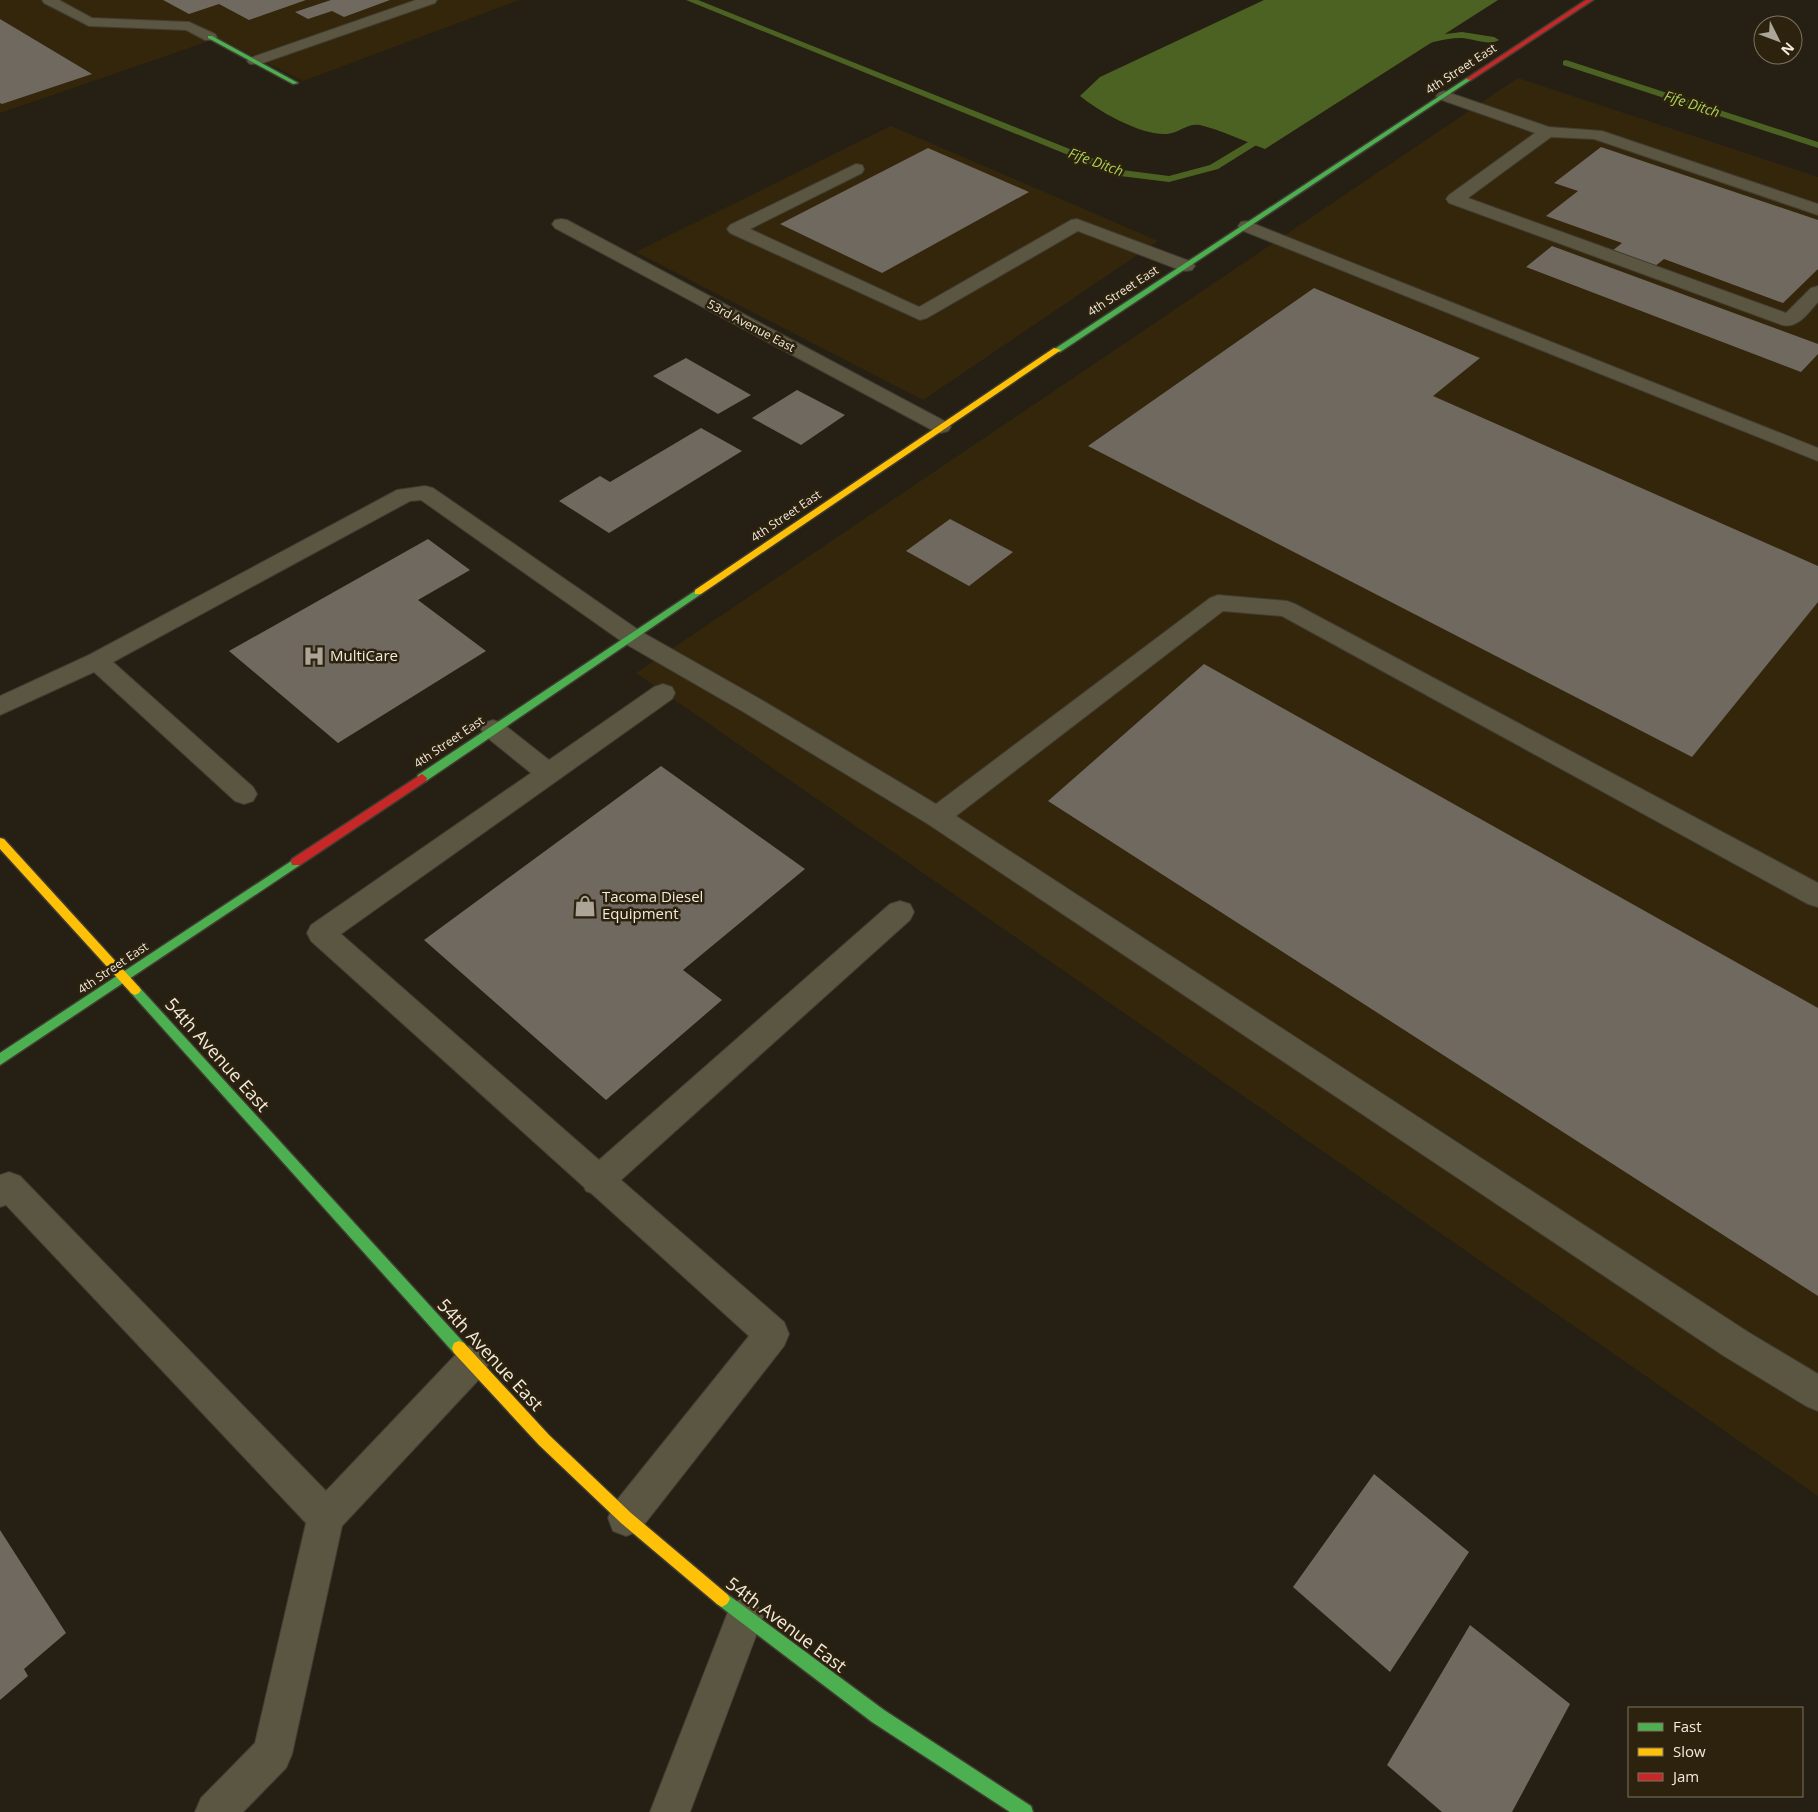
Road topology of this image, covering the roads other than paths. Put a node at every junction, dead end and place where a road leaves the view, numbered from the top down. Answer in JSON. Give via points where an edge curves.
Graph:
{"nodes":[{"id":1,"x":49,"y":0,"type":"edge"},
{"id":2,"x":430,"y":0,"type":"edge"},
{"id":3,"x":1590,"y":0,"type":"edge"},
{"id":4,"x":210,"y":37,"type":"joint"},
{"id":5,"x":255,"y":62,"type":"junction"},
{"id":6,"x":295,"y":83,"type":"dead end"},
{"id":7,"x":1444,"y":96,"type":"junction"},
{"id":8,"x":1547,"y":132,"type":"junction"},
{"id":9,"x":856,"y":169,"type":"dead end"},
{"id":10,"x":1818,"y":210,"type":"edge"},
{"id":11,"x":561,"y":224,"type":"dead end"},
{"id":12,"x":1247,"y":226,"type":"junction"},
{"id":13,"x":1186,"y":266,"type":"junction"},
{"id":14,"x":1818,"y":292,"type":"edge"},
{"id":15,"x":941,"y":427,"type":"junction"},
{"id":16,"x":1818,"y":455,"type":"edge"},
{"id":17,"x":632,"y":638,"type":"junction"},
{"id":18,"x":97,"y":661,"type":"junction"},
{"id":19,"x":663,"y":693,"type":"dead end"},
{"id":20,"x":0,"y":706,"type":"edge"},
{"id":21,"x":493,"y":729,"type":"junction"},
{"id":22,"x":548,"y":773,"type":"junction"},
{"id":23,"x":244,"y":794,"type":"dead end"},
{"id":24,"x":937,"y":817,"type":"junction"},
{"id":25,"x":0,"y":842,"type":"edge"},
{"id":26,"x":1818,"y":896,"type":"edge"},
{"id":27,"x":900,"y":912,"type":"dead end"},
{"id":28,"x":123,"y":978,"type":"junction"},
{"id":29,"x":0,"y":1060,"type":"edge"},
{"id":30,"x":597,"y":1181,"type":"junction"},
{"id":31,"x":0,"y":1193,"type":"edge"},
{"id":32,"x":472,"y":1362,"type":"junction"},
{"id":33,"x":1818,"y":1394,"type":"edge"},
{"id":34,"x":326,"y":1517,"type":"junction"},
{"id":35,"x":626,"y":1518,"type":"junction"},
{"id":36,"x":744,"y":1617,"type":"junction"},
{"id":37,"x":215,"y":1812,"type":"edge"},
{"id":38,"x":670,"y":1812,"type":"edge"},
{"id":39,"x":1025,"y":1812,"type":"edge"}],
"edges":[{"from":1,"to":4,"type":"street","via":[[89,22],[189,26]]},
{"from":2,"to":5,"type":"street"},
{"from":3,"to":7,"type":"street","name":"4th Street East"},
{"from":4,"to":5,"type":"street"},
{"from":5,"to":6,"type":"street"},
{"from":7,"to":8,"type":"street"},
{"from":7,"to":12,"type":"street","name":"4th Street East"},
{"from":8,"to":10,"type":"street","via":[[1596,134]]},
{"from":8,"to":14,"type":"street","via":[[1455,199],[1789,321]]},
{"from":9,"to":13,"type":"street","via":[[736,229],[920,314],[1077,224]]},
{"from":11,"to":15,"type":"street","name":"53rd Avenue East"},
{"from":12,"to":13,"type":"street","name":"4th Street East"},
{"from":12,"to":16,"type":"street"},
{"from":13,"to":15,"type":"street","name":"4th Street East"},
{"from":15,"to":17,"type":"street","name":"4th Street East"},
{"from":17,"to":18,"type":"street","via":[[425,493],[404,495]]},
{"from":17,"to":21,"type":"street","name":"4th Street East"},
{"from":17,"to":24,"type":"street"},
{"from":18,"to":20,"type":"street"},
{"from":18,"to":23,"type":"street"},
{"from":19,"to":22,"type":"street"},
{"from":21,"to":22,"type":"street"},
{"from":21,"to":28,"type":"street","name":"4th Street East"},
{"from":22,"to":30,"type":"street","via":[[321,933]]},
{"from":24,"to":26,"type":"street","via":[[1218,603],[1287,609]]},
{"from":24,"to":33,"type":"street","via":[[1736,1344]]},
{"from":25,"to":28,"type":"street","name":"54th Avenue East"},
{"from":27,"to":30,"type":"street"},
{"from":28,"to":29,"type":"street","name":"4th Street East"},
{"from":28,"to":32,"type":"street","name":"54th Avenue East"},
{"from":30,"to":35,"type":"street","via":[[772,1334]]},
{"from":31,"to":34,"type":"street","via":[[9,1186]]},
{"from":32,"to":34,"type":"street"},
{"from":32,"to":35,"type":"street","name":"54th Avenue East","via":[[544,1440]]},
{"from":34,"to":37,"type":"street","via":[[272,1754]]},
{"from":35,"to":36,"type":"street","name":"54th Avenue East"},
{"from":36,"to":38,"type":"street"},
{"from":36,"to":39,"type":"street","name":"54th Avenue East","via":[[878,1716]]}]}
